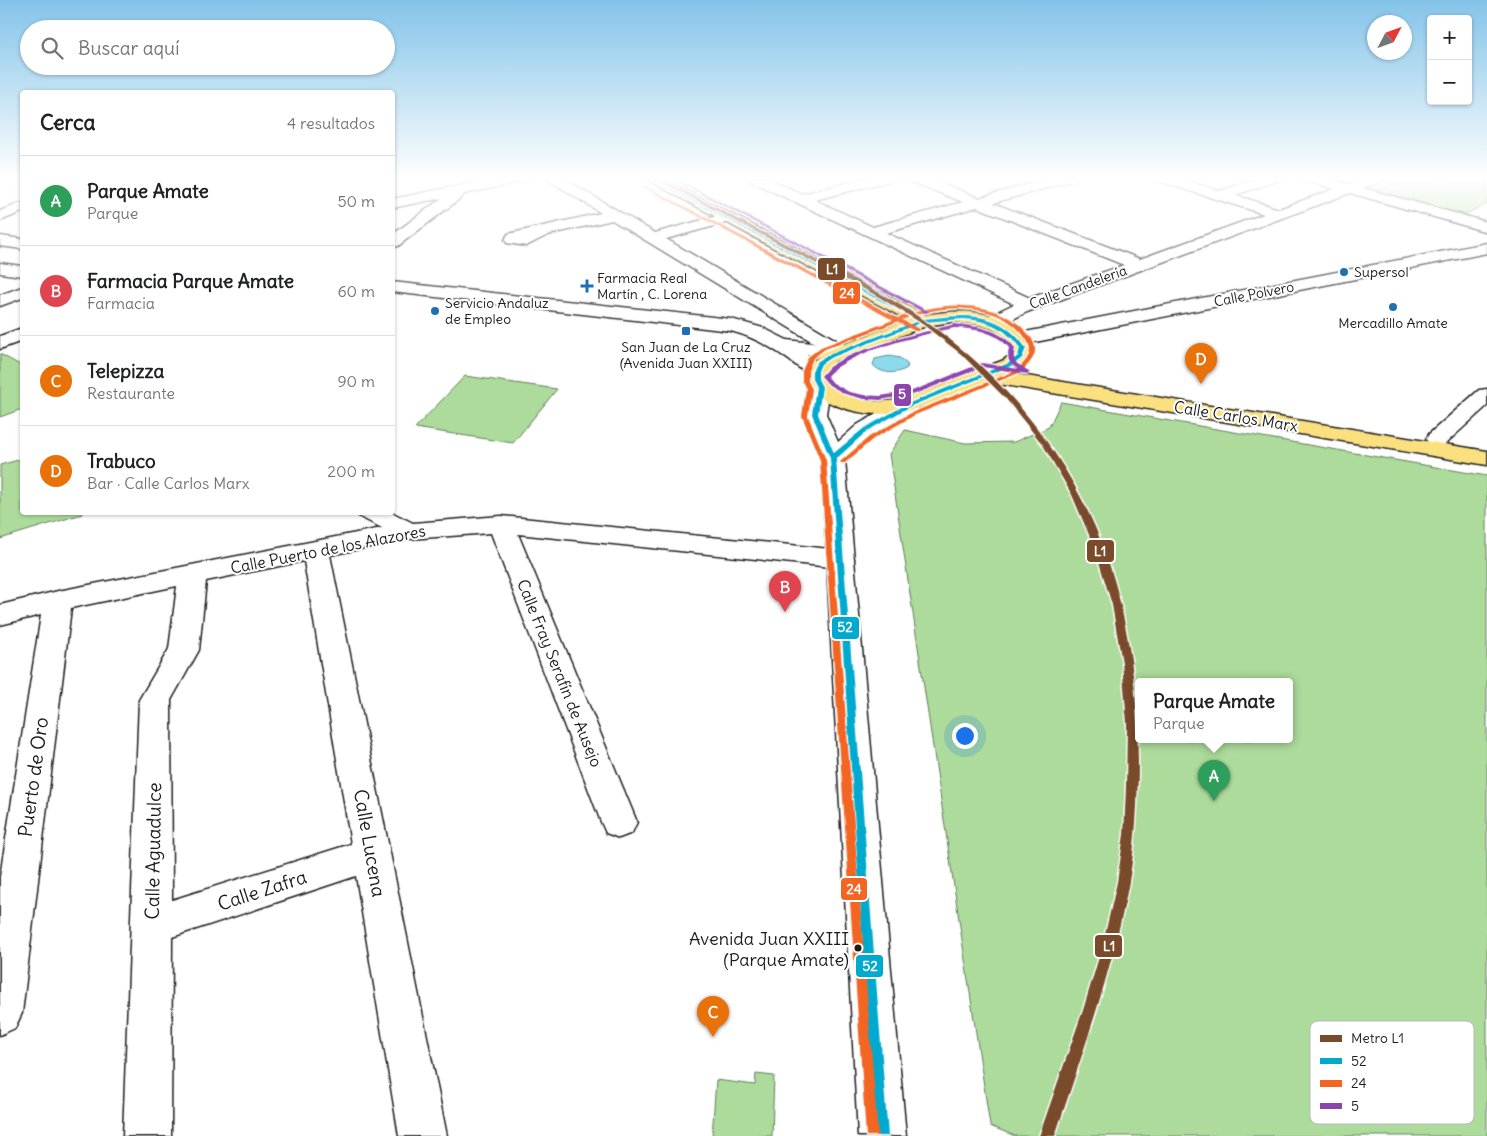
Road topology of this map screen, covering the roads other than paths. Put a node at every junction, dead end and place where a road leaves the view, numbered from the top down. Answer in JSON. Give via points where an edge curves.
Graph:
{"nodes":[{"id":1,"x":408,"y":230,"type":"edge"},
{"id":2,"x":551,"y":230,"type":"edge"},
{"id":3,"x":639,"y":230,"type":"edge"},
{"id":4,"x":683,"y":230,"type":"edge"},
{"id":5,"x":750,"y":230,"type":"edge"},
{"id":6,"x":867,"y":230,"type":"edge"},
{"id":7,"x":878,"y":230,"type":"edge"},
{"id":8,"x":1049,"y":230,"type":"edge"},
{"id":9,"x":1235,"y":230,"type":"edge"},
{"id":10,"x":543,"y":232,"type":"dead end"},
{"id":11,"x":871,"y":232,"type":"junction"},
{"id":12,"x":653,"y":238,"type":"junction"},
{"id":13,"x":395,"y":240,"type":"edge"},
{"id":14,"x":0,"y":241,"type":"edge"},
{"id":15,"x":20,"y":244,"type":"edge"},
{"id":16,"x":1487,"y":248,"type":"edge"},
{"id":17,"x":1140,"y":265,"type":"junction"},
{"id":18,"x":0,"y":268,"type":"edge"},
{"id":19,"x":20,"y":271,"type":"edge"},
{"id":20,"x":395,"y":287,"type":"edge"},
{"id":21,"x":20,"y":293,"type":"edge"},
{"id":22,"x":0,"y":301,"type":"edge"},
{"id":23,"x":1030,"y":305,"type":"junction"},
{"id":24,"x":918,"y":322,"type":"junction"},
{"id":25,"x":992,"y":322,"type":"junction"},
{"id":26,"x":20,"y":335,"type":"edge"},
{"id":27,"x":892,"y":341,"type":"junction"},
{"id":28,"x":2,"y":342,"type":"edge"},
{"id":29,"x":784,"y":345,"type":"junction"},
{"id":30,"x":1020,"y":348,"type":"junction"},
{"id":31,"x":20,"y":350,"type":"edge"},
{"id":32,"x":840,"y":352,"type":"junction"},
{"id":33,"x":984,"y":375,"type":"junction"},
{"id":34,"x":817,"y":379,"type":"junction"},
{"id":35,"x":1487,"y":395,"type":"edge"},
{"id":36,"x":909,"y":405,"type":"junction"},
{"id":37,"x":1437,"y":439,"type":"junction"},
{"id":38,"x":1487,"y":447,"type":"edge"},
{"id":39,"x":833,"y":458,"type":"junction"},
{"id":40,"x":1487,"y":458,"type":"edge"},
{"id":41,"x":375,"y":515,"type":"edge"},
{"id":42,"x":501,"y":524,"type":"junction"},
{"id":43,"x":409,"y":531,"type":"junction"},
{"id":44,"x":316,"y":550,"type":"junction"},
{"id":45,"x":840,"y":559,"type":"junction"},
{"id":46,"x":193,"y":574,"type":"junction"},
{"id":47,"x":58,"y":601,"type":"junction"},
{"id":48,"x":0,"y":615,"type":"edge"},
{"id":49,"x":620,"y":822,"type":"dead end"},
{"id":50,"x":372,"y":854,"type":"junction"},
{"id":51,"x":152,"y":926,"type":"junction"},
{"id":52,"x":0,"y":1013,"type":"edge"},
{"id":53,"x":147,"y":1136,"type":"edge"},
{"id":54,"x":423,"y":1136,"type":"edge"},
{"id":55,"x":882,"y":1136,"type":"edge"}],
"edges":[{"from":1,"to":13,"type":"street"},
{"from":2,"to":10,"type":"street"},
{"from":3,"to":12,"type":"street"},
{"from":4,"to":12,"type":"street"},
{"from":5,"to":24,"type":"main road"},
{"from":6,"to":11,"type":"street"},
{"from":7,"to":11,"type":"street"},
{"from":8,"to":17,"type":"street"},
{"from":9,"to":17,"type":"street","name":"Calle Candelería"},
{"from":11,"to":23,"type":"street"},
{"from":12,"to":32,"type":"street"},
{"from":14,"to":15,"type":"street"},
{"from":16,"to":30,"type":"street","name":"Calle Polvero"},
{"from":17,"to":23,"type":"street","name":"Calle Candelería"},
{"from":18,"to":19,"type":"street"},
{"from":20,"to":29,"type":"street","via":[[731,325],[757,331]]},
{"from":21,"to":22,"type":"street"},
{"from":23,"to":25,"type":"street","name":"Calle Candelería"},
{"from":24,"to":25,"type":"main road","via":[[952,316]]},
{"from":24,"to":27,"type":"main road","via":[[910,332]]},
{"from":24,"to":32,"type":"main road"},
{"from":25,"to":30,"type":"main road","name":"Calle Carlos Marx","via":[[1009,330]]},
{"from":26,"to":28,"type":"street"},
{"from":27,"to":27,"type":"main road","via":[[838,362],[833,377],[838,385],[869,396],[897,394],[994,356],[999,347],[996,338],[982,330],[957,325],[941,326]]},
{"from":28,"to":31,"type":"street"},
{"from":29,"to":32,"type":"street"},
{"from":29,"to":34,"type":"street"},
{"from":30,"to":33,"type":"main road","via":[[1010,364]]},
{"from":30,"to":37,"type":"main road","name":"Calle Carlos Marx","via":[[1041,368],[1070,378]]},
{"from":32,"to":34,"type":"main road","via":[[819,363]]},
{"from":33,"to":36,"type":"main road"},
{"from":33,"to":40,"type":"main road","name":"Calle Carlos Marx"},
{"from":34,"to":36,"type":"main road","via":[[831,396],[851,405],[870,408]]},
{"from":34,"to":39,"type":"street","via":[[815,414]]},
{"from":35,"to":37,"type":"street"},
{"from":36,"to":39,"type":"street","via":[[864,430]]},
{"from":37,"to":38,"type":"main road","name":"Calle Carlos Marx"},
{"from":39,"to":45,"type":"street"},
{"from":41,"to":43,"type":"street"},
{"from":42,"to":43,"type":"street","name":"Calle Puerto de los Alazores"},
{"from":42,"to":45,"type":"street","name":"Calle Puerto de los Alazores"},
{"from":42,"to":49,"type":"street","name":"Calle Fray Serafín de Ausejo"},
{"from":43,"to":44,"type":"street","name":"Calle Puerto de los Alazores"},
{"from":44,"to":46,"type":"street","name":"Calle Puerto de los Alazores"},
{"from":44,"to":50,"type":"street","name":"Calle Lucena"},
{"from":45,"to":55,"type":"street"},
{"from":46,"to":47,"type":"street","name":"Calle Puerto de los Alazores"},
{"from":46,"to":51,"type":"street","name":"Calle Aguadulce","via":[[184,650],[155,700]]},
{"from":47,"to":48,"type":"street","name":"Calle Puerto de los Alazores"},
{"from":47,"to":52,"type":"street","name":"Puerto de Oro"},
{"from":50,"to":51,"type":"street","name":"Calle Zafra"},
{"from":50,"to":54,"type":"street","name":"Calle Lucena"},
{"from":51,"to":53,"type":"street","name":"Calle Aguadulce"}]}
